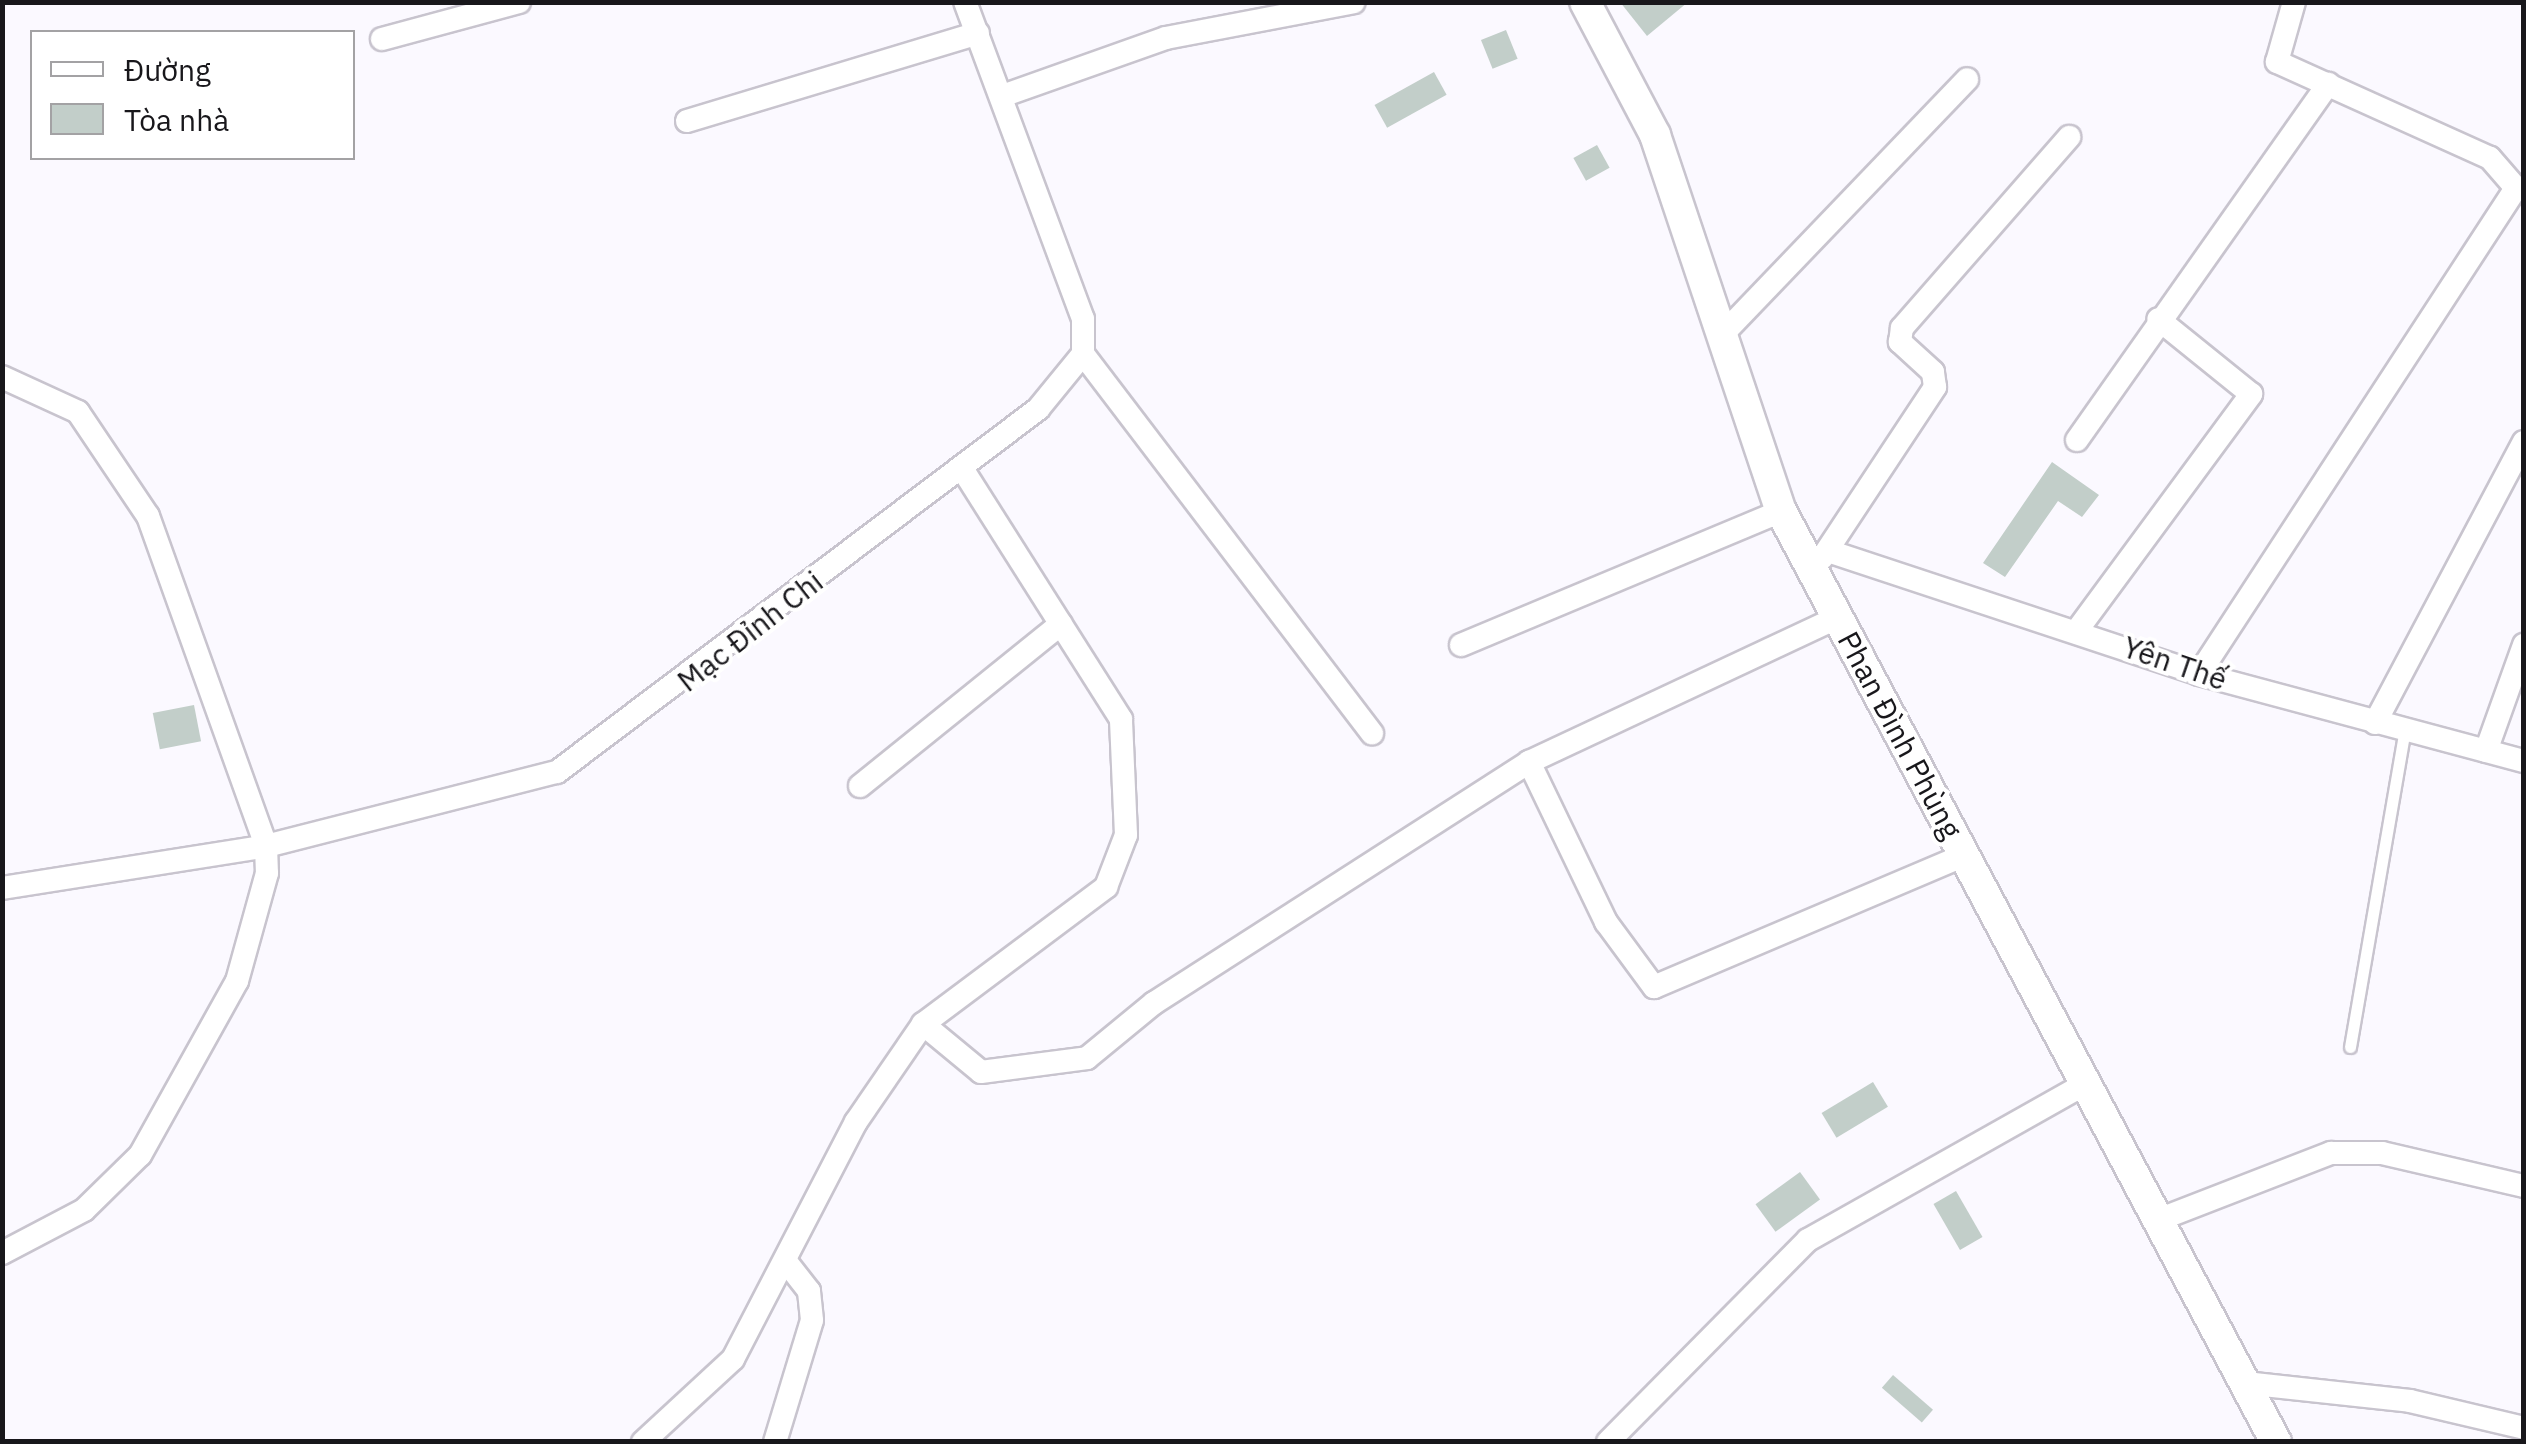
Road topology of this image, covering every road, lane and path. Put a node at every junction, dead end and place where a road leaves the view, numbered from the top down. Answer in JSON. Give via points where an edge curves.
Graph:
{"nodes":[{"id":1,"x":518,"y":2,"type":"edge"},
{"id":2,"x":965,"y":2,"type":"edge"},
{"id":3,"x":1354,"y":2,"type":"edge"},
{"id":4,"x":1585,"y":2,"type":"edge"},
{"id":5,"x":2294,"y":2,"type":"edge"},
{"id":6,"x":978,"y":33,"type":"junction"},
{"id":7,"x":382,"y":39,"type":"dead end"},
{"id":8,"x":1967,"y":80,"type":"dead end"},
{"id":9,"x":2328,"y":84,"type":"junction"},
{"id":10,"x":1006,"y":95,"type":"junction"},
{"id":11,"x":687,"y":121,"type":"dead end"},
{"id":12,"x":2069,"y":136,"type":"dead end"},
{"id":13,"x":2158,"y":318,"type":"junction"},
{"id":14,"x":1720,"y":336,"type":"junction"},
{"id":15,"x":1083,"y":354,"type":"junction"},
{"id":16,"x":2,"y":377,"type":"edge"},
{"id":17,"x":2077,"y":440,"type":"dead end"},
{"id":18,"x":2524,"y":442,"type":"edge"},
{"id":19,"x":962,"y":468,"type":"junction"},
{"id":20,"x":1781,"y":511,"type":"junction"},
{"id":21,"x":1820,"y":559,"type":"junction"},
{"id":22,"x":1837,"y":618,"type":"junction"},
{"id":23,"x":1061,"y":624,"type":"junction"},
{"id":24,"x":2078,"y":628,"type":"junction"},
{"id":25,"x":1461,"y":645,"type":"dead end"},
{"id":26,"x":2524,"y":645,"type":"edge"},
{"id":27,"x":2199,"y":674,"type":"junction"},
{"id":28,"x":2375,"y":722,"type":"junction"},
{"id":29,"x":2405,"y":730,"type":"junction"},
{"id":30,"x":1372,"y":733,"type":"dead end"},
{"id":31,"x":2486,"y":751,"type":"junction"},
{"id":32,"x":2524,"y":761,"type":"edge"},
{"id":33,"x":1529,"y":762,"type":"junction"},
{"id":34,"x":860,"y":786,"type":"dead end"},
{"id":35,"x":266,"y":846,"type":"junction"},
{"id":36,"x":1965,"y":855,"type":"junction"},
{"id":37,"x":2,"y":888,"type":"edge"},
{"id":38,"x":923,"y":1024,"type":"junction"},
{"id":39,"x":2350,"y":1047,"type":"dead end"},
{"id":40,"x":2083,"y":1086,"type":"junction"},
{"id":41,"x":2524,"y":1186,"type":"edge"},
{"id":42,"x":2158,"y":1220,"type":"junction"},
{"id":43,"x":2,"y":1252,"type":"edge"},
{"id":44,"x":788,"y":1264,"type":"junction"},
{"id":45,"x":2245,"y":1383,"type":"junction"},
{"id":46,"x":2524,"y":1428,"type":"edge"},
{"id":47,"x":643,"y":1442,"type":"edge"},
{"id":48,"x":774,"y":1442,"type":"edge"},
{"id":49,"x":1608,"y":1442,"type":"edge"},
{"id":50,"x":2276,"y":1442,"type":"edge"}],
"edges":[{"from":1,"to":7,"type":"street"},
{"from":2,"to":6,"type":"street"},
{"from":3,"to":10,"type":"street","via":[[1166,38]]},
{"from":4,"to":14,"type":"street","name":"Phan Đình Phùng","via":[[1655,135]]},
{"from":5,"to":9,"type":"street","via":[[2274,58]]},
{"from":6,"to":10,"type":"street"},
{"from":6,"to":11,"type":"street"},
{"from":8,"to":14,"type":"street"},
{"from":9,"to":13,"type":"street"},
{"from":9,"to":27,"type":"street","via":[[2490,158],[2516,188]]},
{"from":10,"to":15,"type":"street","via":[[1073,276]]},
{"from":12,"to":21,"type":"street","via":[[1902,328],[1900,342],[1933,372],[1935,387]]},
{"from":13,"to":17,"type":"street"},
{"from":13,"to":24,"type":"street","via":[[2250,394]]},
{"from":14,"to":20,"type":"street","name":"Phan Đình Phùng"},
{"from":15,"to":19,"type":"street","name":"Mạc Đỉnh Chi","via":[[1038,409]]},
{"from":15,"to":30,"type":"street"},
{"from":16,"to":35,"type":"street","via":[[78,412],[148,516]]},
{"from":18,"to":28,"type":"street"},
{"from":19,"to":23,"type":"street"},
{"from":19,"to":35,"type":"street","name":"Mạc Đỉnh Chi","via":[[557,772]]},
{"from":20,"to":21,"type":"street","name":"Phan Đình Phùng"},
{"from":20,"to":25,"type":"street"},
{"from":21,"to":22,"type":"street","name":"Phan Đình Phùng"},
{"from":21,"to":24,"type":"street","name":"Yên Thế"},
{"from":22,"to":33,"type":"street"},
{"from":22,"to":36,"type":"street","name":"Phan Đình Phùng"},
{"from":23,"to":34,"type":"street"},
{"from":23,"to":38,"type":"street","via":[[1121,719],[1126,835],[1106,887]]},
{"from":24,"to":27,"type":"street","name":"Yên Thế"},
{"from":26,"to":31,"type":"street"},
{"from":27,"to":28,"type":"street","name":"Yên Thế"},
{"from":28,"to":29,"type":"street","name":"Yên Thế"},
{"from":29,"to":31,"type":"street","name":"Yên Thế"},
{"from":29,"to":39,"type":"lane"},
{"from":31,"to":32,"type":"street","name":"Yên Thế"},
{"from":33,"to":36,"type":"street","via":[[1606,922],[1654,987]]},
{"from":33,"to":38,"type":"street","via":[[1154,1003],[1087,1058],[981,1072]]},
{"from":35,"to":37,"type":"street","name":"Mạc Đỉnh Chi"},
{"from":35,"to":43,"type":"street","via":[[264,898],[238,980],[160,1124],[84,1210]]},
{"from":36,"to":40,"type":"street","name":"Phan Đình Phùng"},
{"from":38,"to":44,"type":"street","via":[[856,1122]]},
{"from":40,"to":42,"type":"street","name":"Phan Đình Phùng"},
{"from":40,"to":49,"type":"street","via":[[1798,1248]]},
{"from":41,"to":42,"type":"street","via":[[2382,1153],[2331,1153]]},
{"from":42,"to":45,"type":"street","name":"Phan Đình Phùng"},
{"from":44,"to":47,"type":"street","via":[[733,1359]]},
{"from":44,"to":48,"type":"street","via":[[809,1292],[812,1320]]},
{"from":45,"to":46,"type":"street","via":[[2410,1401]]},
{"from":45,"to":50,"type":"street","name":"Phan Đình Phùng"}]}
